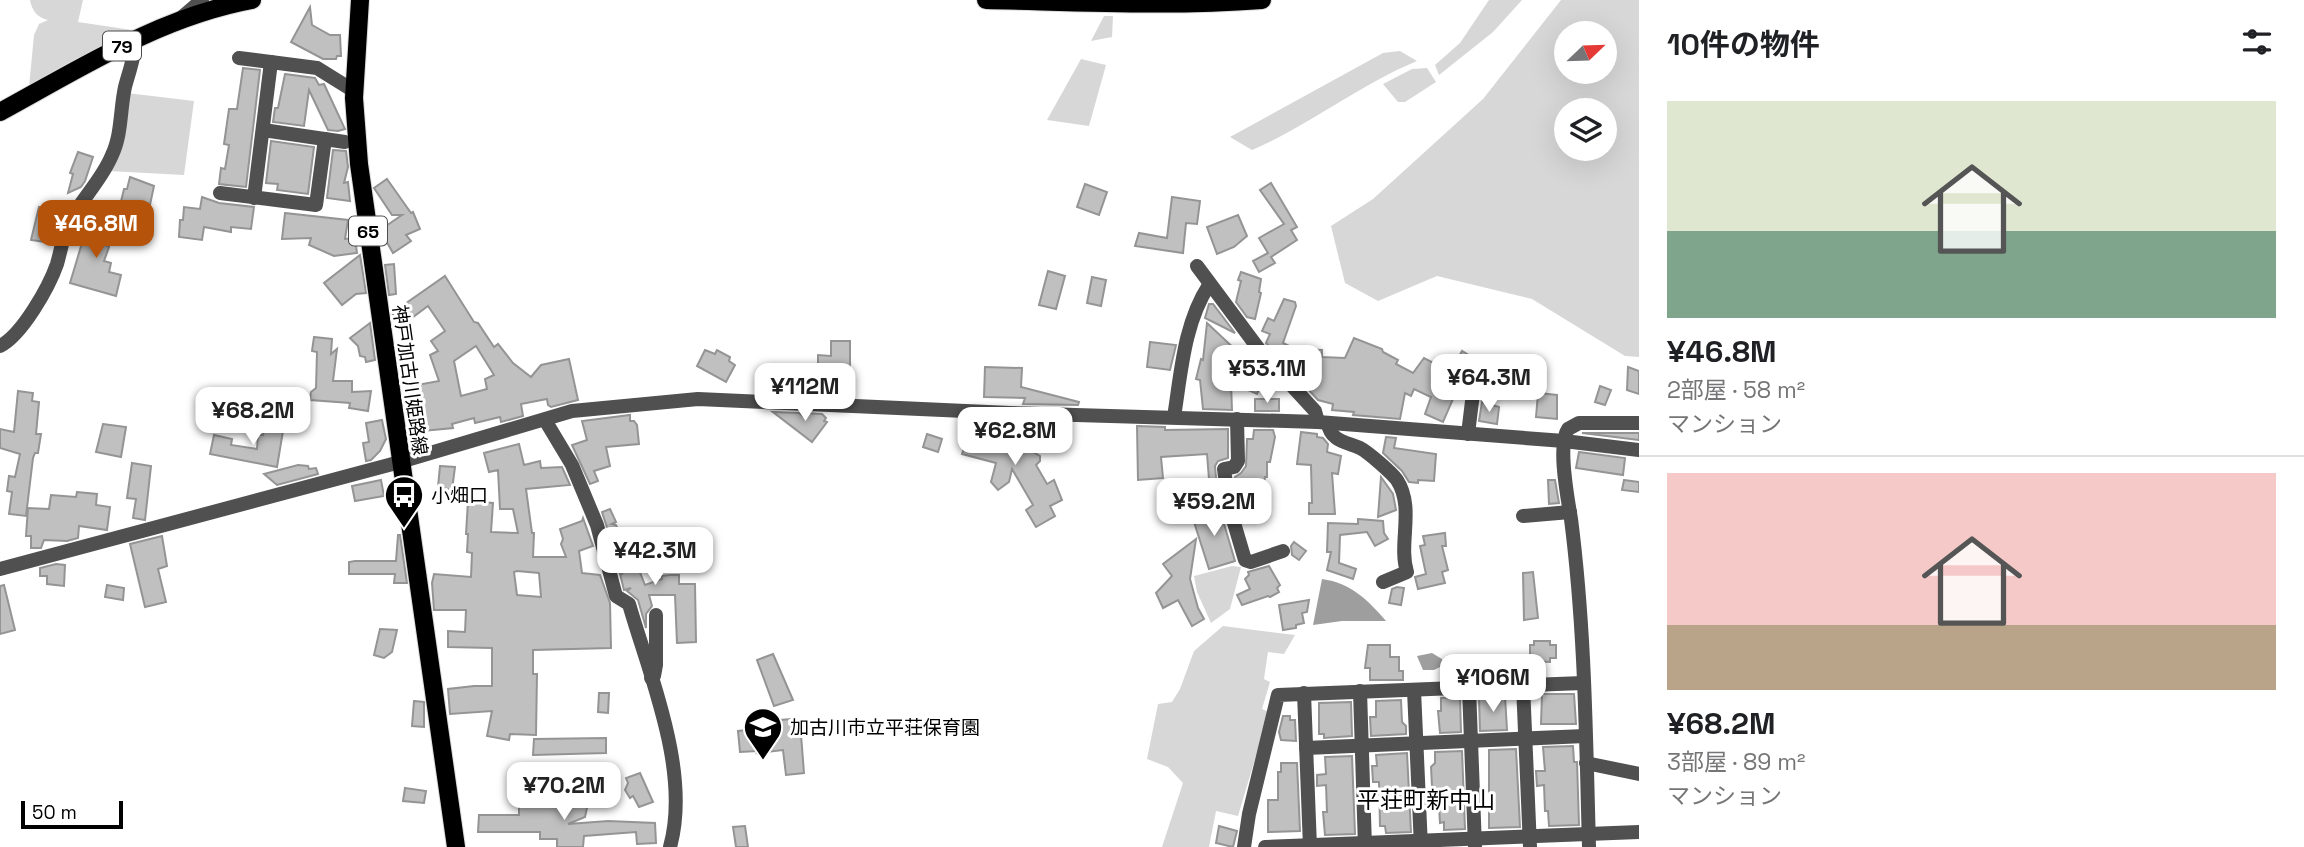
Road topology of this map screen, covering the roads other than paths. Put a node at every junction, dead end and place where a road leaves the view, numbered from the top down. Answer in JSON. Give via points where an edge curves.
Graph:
{"nodes":[{"id":1,"x":202,"y":0,"type":"edge"},
{"id":2,"x":252,"y":0,"type":"edge"},
{"id":3,"x":360,"y":0,"type":"edge"},
{"id":4,"x":986,"y":0,"type":"edge"},
{"id":5,"x":1262,"y":0,"type":"edge"},
{"id":6,"x":181,"y":18,"type":"junction"},
{"id":7,"x":133,"y":40,"type":"junction"},
{"id":8,"x":239,"y":58,"type":"dead end"},
{"id":9,"x":271,"y":62,"type":"junction"},
{"id":10,"x":354,"y":90,"type":"junction"},
{"id":11,"x":0,"y":112,"type":"edge"},
{"id":12,"x":263,"y":130,"type":"junction"},
{"id":13,"x":325,"y":139,"type":"junction"},
{"id":14,"x":345,"y":142,"type":"dead end"},
{"id":15,"x":220,"y":193,"type":"dead end"},
{"id":16,"x":254,"y":198,"type":"junction"},
{"id":17,"x":1197,"y":266,"type":"dead end"},
{"id":18,"x":1209,"y":285,"type":"junction"},
{"id":19,"x":0,"y":346,"type":"edge"},
{"id":20,"x":1473,"y":393,"type":"dead end"},
{"id":21,"x":1174,"y":417,"type":"junction"},
{"id":22,"x":1237,"y":419,"type":"junction"},
{"id":23,"x":545,"y":420,"type":"junction"},
{"id":24,"x":1323,"y":422,"type":"junction"},
{"id":25,"x":1639,"y":423,"type":"edge"},
{"id":26,"x":1468,"y":434,"type":"junction"},
{"id":27,"x":1564,"y":441,"type":"junction"},
{"id":28,"x":1639,"y":450,"type":"edge"},
{"id":29,"x":400,"y":462,"type":"junction"},
{"id":30,"x":1570,"y":512,"type":"junction"},
{"id":31,"x":1524,"y":516,"type":"dead end"},
{"id":32,"x":1283,"y":551,"type":"dead end"},
{"id":33,"x":0,"y":569,"type":"edge"},
{"id":34,"x":1383,"y":582,"type":"dead end"},
{"id":35,"x":656,"y":615,"type":"dead end"},
{"id":36,"x":650,"y":678,"type":"junction"},
{"id":37,"x":1583,"y":683,"type":"junction"},
{"id":38,"x":1523,"y":685,"type":"junction"},
{"id":39,"x":1469,"y":688,"type":"junction"},
{"id":40,"x":1414,"y":690,"type":"junction"},
{"id":41,"x":1360,"y":691,"type":"junction"},
{"id":42,"x":1304,"y":693,"type":"junction"},
{"id":43,"x":1585,"y":736,"type":"junction"},
{"id":44,"x":1527,"y":740,"type":"junction"},
{"id":45,"x":1473,"y":743,"type":"junction"},
{"id":46,"x":1416,"y":744,"type":"junction"},
{"id":47,"x":1362,"y":746,"type":"junction"},
{"id":48,"x":1306,"y":748,"type":"junction"},
{"id":49,"x":1586,"y":763,"type":"junction"},
{"id":50,"x":1639,"y":774,"type":"edge"},
{"id":51,"x":1639,"y":832,"type":"edge"},
{"id":52,"x":1589,"y":841,"type":"edge"},
{"id":53,"x":1530,"y":842,"type":"edge"},
{"id":54,"x":1475,"y":843,"type":"edge"},
{"id":55,"x":1421,"y":844,"type":"edge"},
{"id":56,"x":1365,"y":845,"type":"edge"},
{"id":57,"x":1310,"y":846,"type":"edge"},
{"id":58,"x":456,"y":847,"type":"edge"},
{"id":59,"x":670,"y":847,"type":"edge"},
{"id":60,"x":1244,"y":847,"type":"edge"},
{"id":61,"x":1265,"y":847,"type":"edge"}],
"edges":[{"from":1,"to":6,"type":"street"},
{"from":2,"to":6,"type":"main road","number":"79"},
{"from":3,"to":10,"type":"main road","name":"神戸加古川姫路線","number":"65"},
{"from":4,"to":5,"type":"main road","via":[[1155,4]]},
{"from":6,"to":7,"type":"main road","number":"79"},
{"from":7,"to":11,"type":"main road","number":"79"},
{"from":7,"to":19,"type":"street","via":[[135,51],[112,156],[69,222],[47,285],[9,342]]},
{"from":8,"to":9,"type":"street"},
{"from":9,"to":10,"type":"street","via":[[317,68]]},
{"from":9,"to":12,"type":"street"},
{"from":10,"to":29,"type":"main road","name":"神戸加古川姫路線","number":"65","via":[[359,164]]},
{"from":12,"to":13,"type":"street"},
{"from":12,"to":16,"type":"street"},
{"from":13,"to":14,"type":"street"},
{"from":13,"to":16,"type":"street","via":[[316,205]]},
{"from":15,"to":16,"type":"street"},
{"from":17,"to":18,"type":"street"},
{"from":18,"to":21,"type":"street","via":[[1185,347]]},
{"from":18,"to":24,"type":"street"},
{"from":20,"to":26,"type":"street"},
{"from":21,"to":22,"type":"street"},
{"from":21,"to":23,"type":"street","via":[[698,399],[572,411]]},
{"from":22,"to":24,"type":"street"},
{"from":22,"to":32,"type":"street","via":[[1238,461],[1224,469],[1245,560]]},
{"from":23,"to":29,"type":"street"},
{"from":23,"to":36,"type":"street","via":[[572,465],[597,524],[616,596],[629,604]]},
{"from":24,"to":26,"type":"street"},
{"from":24,"to":34,"type":"street","via":[[1333,435],[1361,448],[1400,487],[1407,572]]},
{"from":25,"to":27,"type":"street","via":[[1579,423],[1568,429]]},
{"from":26,"to":27,"type":"street"},
{"from":27,"to":28,"type":"street"},
{"from":27,"to":30,"type":"street"},
{"from":29,"to":33,"type":"street"},
{"from":29,"to":58,"type":"main road","name":"神戸加古川姫路線","number":"65"},
{"from":30,"to":31,"type":"street"},
{"from":30,"to":37,"type":"street"},
{"from":35,"to":36,"type":"street","via":[[656,665]]},
{"from":36,"to":59,"type":"street","via":[[669,735],[674,772]]},
{"from":37,"to":38,"type":"street"},
{"from":37,"to":43,"type":"street"},
{"from":38,"to":39,"type":"street"},
{"from":38,"to":44,"type":"street"},
{"from":39,"to":40,"type":"street"},
{"from":39,"to":45,"type":"street"},
{"from":40,"to":41,"type":"street"},
{"from":40,"to":46,"type":"street"},
{"from":41,"to":42,"type":"street"},
{"from":41,"to":47,"type":"street"},
{"from":42,"to":48,"type":"street"},
{"from":42,"to":60,"type":"street","via":[[1278,695]]},
{"from":43,"to":44,"type":"street"},
{"from":43,"to":49,"type":"street"},
{"from":44,"to":45,"type":"street"},
{"from":44,"to":53,"type":"street"},
{"from":45,"to":46,"type":"street"},
{"from":45,"to":54,"type":"street"},
{"from":46,"to":47,"type":"street"},
{"from":46,"to":55,"type":"street"},
{"from":47,"to":48,"type":"street"},
{"from":47,"to":56,"type":"street"},
{"from":48,"to":57,"type":"street"},
{"from":49,"to":50,"type":"street"},
{"from":49,"to":52,"type":"street"},
{"from":51,"to":52,"type":"street"},
{"from":52,"to":53,"type":"street"},
{"from":53,"to":54,"type":"street"},
{"from":54,"to":55,"type":"street"},
{"from":55,"to":56,"type":"street"},
{"from":56,"to":57,"type":"street"},
{"from":57,"to":61,"type":"street"}]}
